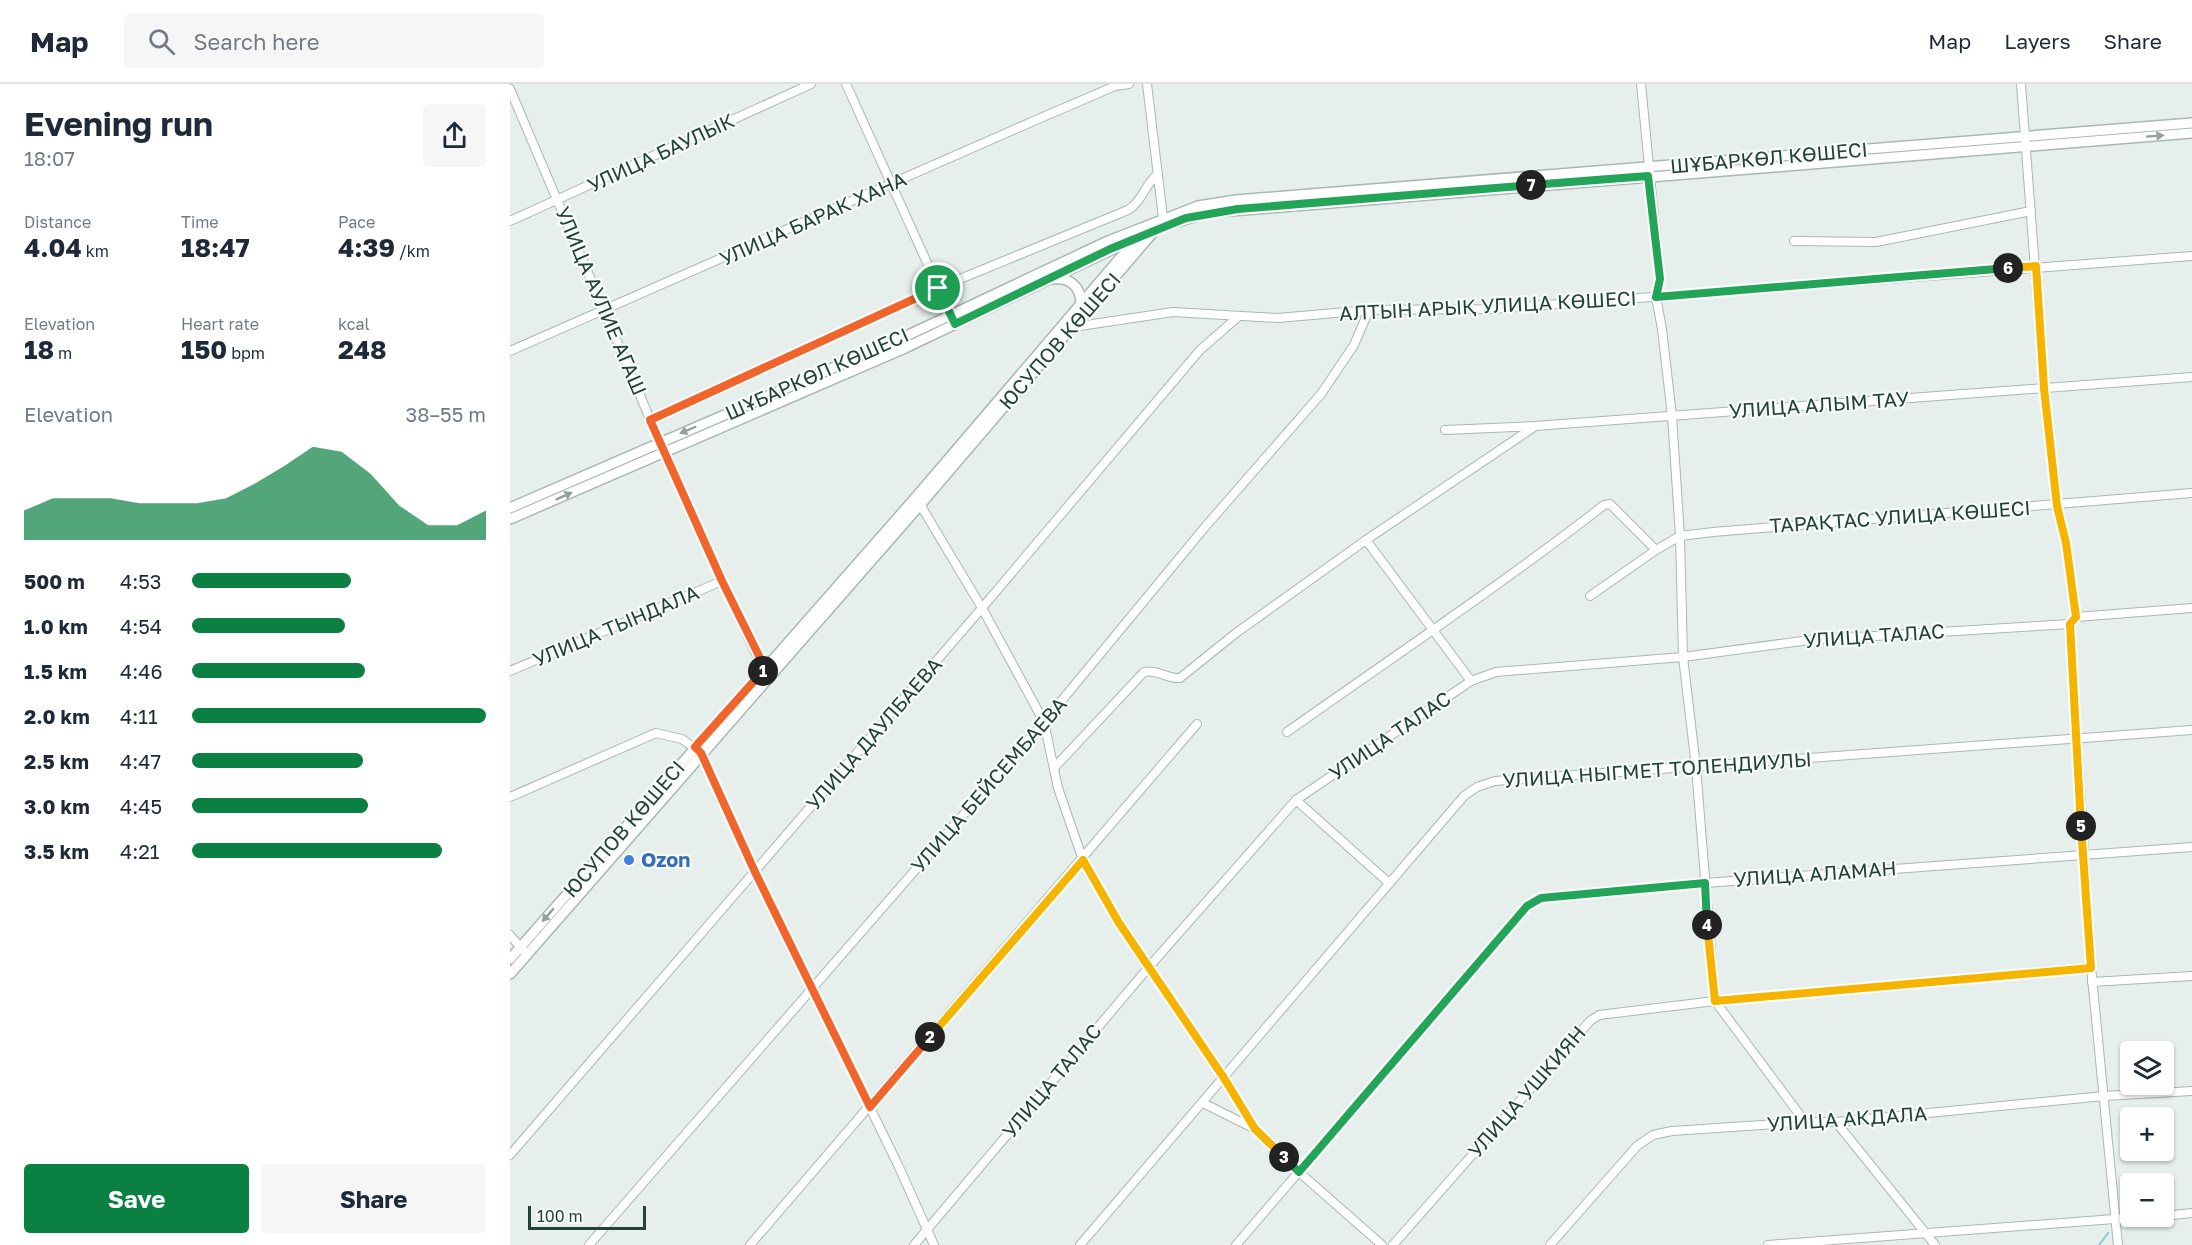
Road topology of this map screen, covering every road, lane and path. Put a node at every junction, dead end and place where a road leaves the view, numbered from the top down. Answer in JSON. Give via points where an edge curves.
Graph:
{"nodes":[{"id":1,"x":519,"y":84,"type":"edge"},
{"id":2,"x":811,"y":84,"type":"edge"},
{"id":3,"x":846,"y":84,"type":"edge"},
{"id":4,"x":1129,"y":84,"type":"edge"},
{"id":5,"x":1147,"y":84,"type":"edge"},
{"id":6,"x":1641,"y":84,"type":"edge"},
{"id":7,"x":2021,"y":84,"type":"edge"},
{"id":8,"x":510,"y":88,"type":"edge"},
{"id":9,"x":2192,"y":123,"type":"edge"},
{"id":10,"x":2192,"y":133,"type":"edge"},
{"id":11,"x":2027,"y":141,"type":"junction"},
{"id":12,"x":1648,"y":172,"type":"junction"},
{"id":13,"x":1158,"y":174,"type":"junction"},
{"id":14,"x":891,"y":185,"type":"junction"},
{"id":15,"x":558,"y":201,"type":"junction"},
{"id":16,"x":2031,"y":211,"type":"junction"},
{"id":17,"x":1163,"y":218,"type":"junction"},
{"id":18,"x":510,"y":221,"type":"edge"},
{"id":19,"x":1157,"y":228,"type":"junction"},
{"id":20,"x":1794,"y":240,"type":"dead end"},
{"id":21,"x":2192,"y":255,"type":"edge"},
{"id":22,"x":2036,"y":266,"type":"junction"},
{"id":23,"x":1042,"y":282,"type":"junction"},
{"id":24,"x":938,"y":288,"type":"junction"},
{"id":25,"x":1656,"y":297,"type":"junction"},
{"id":26,"x":1081,"y":304,"type":"junction"},
{"id":27,"x":1369,"y":310,"type":"junction"},
{"id":28,"x":603,"y":311,"type":"junction"},
{"id":29,"x":1239,"y":316,"type":"junction"},
{"id":30,"x":953,"y":319,"type":"junction"},
{"id":31,"x":1073,"y":327,"type":"junction"},
{"id":32,"x":510,"y":351,"type":"edge"},
{"id":33,"x":2192,"y":377,"type":"edge"},
{"id":34,"x":2044,"y":388,"type":"junction"},
{"id":35,"x":1672,"y":416,"type":"junction"},
{"id":36,"x":650,"y":420,"type":"junction"},
{"id":37,"x":1535,"y":426,"type":"junction"},
{"id":38,"x":1445,"y":430,"type":"dead end"},
{"id":39,"x":662,"y":447,"type":"junction"},
{"id":40,"x":2192,"y":493,"type":"edge"},
{"id":41,"x":918,"y":501,"type":"junction"},
{"id":42,"x":2057,"y":506,"type":"junction"},
{"id":43,"x":510,"y":508,"type":"edge"},
{"id":44,"x":510,"y":519,"type":"edge"},
{"id":45,"x":1680,"y":536,"type":"junction"},
{"id":46,"x":1366,"y":540,"type":"junction"},
{"id":47,"x":1656,"y":550,"type":"junction"},
{"id":48,"x":722,"y":581,"type":"junction"},
{"id":49,"x":1590,"y":596,"type":"dead end"},
{"id":50,"x":2192,"y":608,"type":"edge"},
{"id":51,"x":982,"y":609,"type":"junction"},
{"id":52,"x":2076,"y":617,"type":"junction"},
{"id":53,"x":2070,"y":624,"type":"junction"},
{"id":54,"x":1433,"y":628,"type":"junction"},
{"id":55,"x":1683,"y":657,"type":"junction"},
{"id":56,"x":510,"y":671,"type":"edge"},
{"id":57,"x":769,"y":671,"type":"junction"},
{"id":58,"x":1471,"y":681,"type":"junction"},
{"id":59,"x":1044,"y":722,"type":"junction"},
{"id":60,"x":1197,"y":724,"type":"dead end"},
{"id":61,"x":2192,"y":730,"type":"edge"},
{"id":62,"x":1287,"y":732,"type":"dead end"},
{"id":63,"x":2076,"y":738,"type":"junction"},
{"id":64,"x":698,"y":750,"type":"junction"},
{"id":65,"x":1695,"y":767,"type":"junction"},
{"id":66,"x":1054,"y":768,"type":"junction"},
{"id":67,"x":510,"y":797,"type":"edge"},
{"id":68,"x":1296,"y":800,"type":"junction"},
{"id":69,"x":2192,"y":847,"type":"edge"},
{"id":70,"x":2082,"y":854,"type":"junction"},
{"id":71,"x":1083,"y":860,"type":"junction"},
{"id":72,"x":755,"y":872,"type":"junction"},
{"id":73,"x":1389,"y":883,"type":"junction"},
{"id":74,"x":1705,"y":883,"type":"junction"},
{"id":75,"x":510,"y":935,"type":"edge"},
{"id":76,"x":520,"y":947,"type":"junction"},
{"id":77,"x":526,"y":956,"type":"junction"},
{"id":78,"x":510,"y":959,"type":"edge"},
{"id":79,"x":1148,"y":968,"type":"junction"},
{"id":80,"x":2091,"y":968,"type":"junction"},
{"id":81,"x":510,"y":974,"type":"edge"},
{"id":82,"x":2192,"y":976,"type":"edge"},
{"id":83,"x":2092,"y":982,"type":"junction"},
{"id":84,"x":813,"y":989,"type":"junction"},
{"id":85,"x":1715,"y":1001,"type":"junction"},
{"id":86,"x":1224,"y":1078,"type":"junction"},
{"id":87,"x":2192,"y":1091,"type":"edge"},
{"id":88,"x":2104,"y":1096,"type":"junction"},
{"id":89,"x":1203,"y":1103,"type":"junction"},
{"id":90,"x":870,"y":1107,"type":"junction"},
{"id":91,"x":1805,"y":1122,"type":"junction"},
{"id":92,"x":1836,"y":1122,"type":"junction"},
{"id":93,"x":1255,"y":1129,"type":"junction"},
{"id":94,"x":510,"y":1155,"type":"edge"},
{"id":95,"x":1299,"y":1172,"type":"junction"},
{"id":96,"x":2192,"y":1213,"type":"edge"},
{"id":97,"x":2174,"y":1215,"type":"edge"},
{"id":98,"x":2116,"y":1220,"type":"junction"},
{"id":99,"x":2120,"y":1220,"type":"edge"},
{"id":100,"x":927,"y":1230,"type":"junction"},
{"id":101,"x":1925,"y":1233,"type":"junction"},
{"id":102,"x":590,"y":1245,"type":"edge"},
{"id":103,"x":750,"y":1245,"type":"edge"},
{"id":104,"x":914,"y":1245,"type":"edge"},
{"id":105,"x":934,"y":1245,"type":"edge"},
{"id":106,"x":1080,"y":1245,"type":"edge"},
{"id":107,"x":1236,"y":1245,"type":"edge"},
{"id":108,"x":1382,"y":1245,"type":"edge"},
{"id":109,"x":1393,"y":1245,"type":"edge"},
{"id":110,"x":1550,"y":1245,"type":"edge"},
{"id":111,"x":1768,"y":1245,"type":"edge"},
{"id":112,"x":1935,"y":1245,"type":"edge"},
{"id":113,"x":2118,"y":1245,"type":"edge"}],
"edges":[{"from":1,"to":8,"type":"street"},
{"from":2,"to":15,"type":"street","name":"УЛИЦА БАУЛЫК"},
{"from":3,"to":14,"type":"street"},
{"from":4,"to":14,"type":"street","name":"УЛИЦА БАРАК ХАНА"},
{"from":5,"to":13,"type":"street"},
{"from":6,"to":12,"type":"street"},
{"from":7,"to":11,"type":"street"},
{"from":8,"to":15,"type":"street","name":"УЛИЦА АУЛИЕ АГАШ"},
{"from":9,"to":11,"type":"street","name":"ШҰБАРКӨЛ КӨШЕСІ"},
{"from":11,"to":10,"type":"street","name":"ШҰБАРКӨЛ КӨШЕСІ","one_way":true},
{"from":11,"to":12,"type":"street","name":"ШҰБАРКӨЛ КӨШЕСІ"},
{"from":11,"to":16,"type":"street"},
{"from":12,"to":17,"type":"street","name":"ШҰБАРКӨЛ КӨШЕСІ","via":[[1236,200],[1198,206]]},
{"from":12,"to":19,"type":"street","name":"ШҰБАРКӨЛ КӨШЕСІ","via":[[1238,209]]},
{"from":12,"to":25,"type":"street","via":[[1660,279]]},
{"from":13,"to":17,"type":"street"},
{"from":13,"to":24,"type":"street","via":[[1137,204],[1128,210]]},
{"from":14,"to":24,"type":"street"},
{"from":14,"to":28,"type":"street","name":"УЛИЦА БАРАК ХАНА"},
{"from":15,"to":18,"type":"street","name":"УЛИЦА БАУЛЫК"},
{"from":15,"to":28,"type":"street","name":"УЛИЦА АУЛИЕ АГАШ"},
{"from":16,"to":20,"type":"street","via":[[1876,242]]},
{"from":16,"to":22,"type":"street"},
{"from":17,"to":19,"type":"street"},
{"from":17,"to":30,"type":"street","name":"ШҰБАРКӨЛ КӨШЕСІ"},
{"from":19,"to":23,"type":"street","name":"ШҰБАРКӨЛ КӨШЕСІ"},
{"from":19,"to":26,"type":"street","name":"ЮСУПОВ КӨШЕСІ","via":[[1121,257]]},
{"from":19,"to":31,"type":"street","name":"ЮСУПОВ КӨШЕСІ"},
{"from":21,"to":22,"type":"street","name":"АЛТЫН АРЫҚ УЛИЦА КӨШЕСІ"},
{"from":22,"to":25,"type":"street","name":"АЛТЫН АРЫҚ УЛИЦА КӨШЕСІ"},
{"from":22,"to":34,"type":"street"},
{"from":23,"to":26,"type":"street","via":[[1057,278],[1071,282],[1079,292]]},
{"from":23,"to":30,"type":"street","name":"ШҰБАРКӨЛ КӨШЕСІ"},
{"from":24,"to":30,"type":"street"},
{"from":24,"to":36,"type":"street"},
{"from":25,"to":27,"type":"street","name":"АЛТЫН АРЫҚ УЛИЦА КӨШЕСІ","via":[[1493,309]]},
{"from":25,"to":35,"type":"street"},
{"from":26,"to":41,"type":"street","name":"ЮСУПОВ КӨШЕСІ"},
{"from":27,"to":29,"type":"street","name":"АЛТЫН АРЫҚ УЛИЦА КӨШЕСІ","via":[[1278,318]]},
{"from":27,"to":59,"type":"street","name":"УЛИЦА БЕЙСЕМБАЕВА","via":[[1354,345],[1321,394]]},
{"from":28,"to":32,"type":"street","name":"УЛИЦА БАРАК ХАНА"},
{"from":28,"to":36,"type":"street","name":"УЛИЦА АУЛИЕ АГАШ"},
{"from":29,"to":31,"type":"street","name":"АЛТЫН АРЫҚ УЛИЦА КӨШЕСІ","via":[[1173,312]]},
{"from":29,"to":51,"type":"street","name":"УЛИЦА ДАУЛБАЕВА","via":[[1200,350]]},
{"from":30,"to":39,"type":"street","name":"ШҰБАРКӨЛ КӨШЕСІ"},
{"from":31,"to":41,"type":"street","name":"ЮСУПОВ КӨШЕСІ"},
{"from":33,"to":34,"type":"street","name":"УЛИЦА АЛЫМ ТАУ"},
{"from":34,"to":35,"type":"street","name":"УЛИЦА АЛЫМ ТАУ"},
{"from":34,"to":42,"type":"street"},
{"from":35,"to":37,"type":"street","name":"УЛИЦА АЛЫМ ТАУ"},
{"from":35,"to":45,"type":"street"},
{"from":36,"to":39,"type":"street","name":"УЛИЦА АУЛИЕ АГАШ"},
{"from":37,"to":38,"type":"street","name":"УЛИЦА АЛЫМ ТАУ"},
{"from":37,"to":46,"type":"street"},
{"from":39,"to":43,"type":"street","name":"ШҰБАРКӨЛ КӨШЕСІ"},
{"from":44,"to":39,"type":"street","one_way":true},
{"from":39,"to":48,"type":"street","name":"УЛИЦА АУЛИЕ АГАШ"},
{"from":40,"to":42,"type":"street","name":"ТАРАҚТАС УЛИЦА КӨШЕСІ"},
{"from":41,"to":51,"type":"street"},
{"from":41,"to":57,"type":"street","name":"ЮСУПОВ КӨШЕСІ"},
{"from":42,"to":45,"type":"street","name":"ТАРАҚТАС УЛИЦА КӨШЕСІ"},
{"from":42,"to":52,"type":"street"},
{"from":45,"to":47,"type":"street"},
{"from":45,"to":55,"type":"street"},
{"from":46,"to":54,"type":"street"},
{"from":46,"to":66,"type":"street","via":[[1180,678],[1152,670],[1144,672]]},
{"from":47,"to":49,"type":"street"},
{"from":47,"to":54,"type":"street","via":[[1616,506],[1604,505],[1518,572]]},
{"from":48,"to":56,"type":"street","name":"УЛИЦА ТЫНДАЛА"},
{"from":48,"to":57,"type":"street","name":"УЛИЦА АУЛИЕ АГАШ"},
{"from":50,"to":52,"type":"street"},
{"from":51,"to":59,"type":"street"},
{"from":51,"to":72,"type":"street","name":"УЛИЦА ДАУЛБАЕВА"},
{"from":52,"to":53,"type":"street"},
{"from":53,"to":55,"type":"street","name":"УЛИЦА ТАЛАС","via":[[1809,640]]},
{"from":53,"to":63,"type":"street"},
{"from":54,"to":58,"type":"street"},
{"from":54,"to":62,"type":"street"},
{"from":55,"to":58,"type":"street","name":"УЛИЦА ТАЛАС","via":[[1496,672]]},
{"from":55,"to":65,"type":"street"},
{"from":57,"to":64,"type":"street","name":"ЮСУПОВ КӨШЕСІ"},
{"from":58,"to":68,"type":"street","name":"УЛИЦА ТАЛАС"},
{"from":59,"to":66,"type":"street"},
{"from":59,"to":84,"type":"street","name":"УЛИЦА БЕЙСЕМБАЕВА"},
{"from":60,"to":71,"type":"street"},
{"from":61,"to":63,"type":"street","name":"УЛИЦА НЫГМЕТ ТОЛЕНДИУЛЫ"},
{"from":63,"to":65,"type":"street","name":"УЛИЦА НЫГМЕТ ТОЛЕНДИУЛЫ"},
{"from":63,"to":70,"type":"street"},
{"from":64,"to":67,"type":"street","via":[[669,734],[656,733]]},
{"from":64,"to":72,"type":"street"},
{"from":64,"to":76,"type":"street","name":"ЮСУПОВ КӨШЕСІ","one_way":true},
{"from":64,"to":77,"type":"street","name":"ЮСУПОВ КӨШЕСІ"},
{"from":65,"to":73,"type":"street","name":"УЛИЦА НЫГМЕТ ТОЛЕНДИУЛЫ","via":[[1495,782],[1477,787],[1464,796]]},
{"from":65,"to":74,"type":"street"},
{"from":66,"to":71,"type":"street"},
{"from":68,"to":73,"type":"street"},
{"from":68,"to":79,"type":"street","name":"УЛИЦА ТАЛАС"},
{"from":69,"to":70,"type":"street","name":"УЛИЦА АЛАМАН"},
{"from":70,"to":74,"type":"street","name":"УЛИЦА АЛАМАН"},
{"from":70,"to":80,"type":"street"},
{"from":71,"to":79,"type":"street"},
{"from":71,"to":90,"type":"street"},
{"from":72,"to":84,"type":"street"},
{"from":72,"to":94,"type":"street","name":"УЛИЦА ДАУЛБАЕВА"},
{"from":73,"to":86,"type":"street","name":"УЛИЦА НЫГМЕТ ТОЛЕНДИУЛЫ"},
{"from":74,"to":85,"type":"street"},
{"from":74,"to":95,"type":"street","name":"УЛИЦА АЛАМАН","via":[[1541,898],[1527,906]]},
{"from":75,"to":76,"type":"street"},
{"from":76,"to":77,"type":"street"},
{"from":76,"to":78,"type":"street","name":"ЮСУПОВ КӨШЕСІ"},
{"from":77,"to":81,"type":"street","name":"ЮСУПОВ КӨШЕСІ"},
{"from":79,"to":86,"type":"street"},
{"from":79,"to":100,"type":"street","name":"УЛИЦА ТАЛАС"},
{"from":80,"to":83,"type":"street"},
{"from":80,"to":85,"type":"street","name":"УЛИЦА УШКИЯН"},
{"from":82,"to":83,"type":"street"},
{"from":83,"to":88,"type":"street"},
{"from":84,"to":90,"type":"street"},
{"from":84,"to":102,"type":"street","name":"УЛИЦА БЕЙСЕМБАЕВА"},
{"from":85,"to":91,"type":"street"},
{"from":85,"to":109,"type":"street","name":"УЛИЦА УШКИЯН","via":[[1610,1012],[1590,1021]]},
{"from":86,"to":89,"type":"street","name":"УЛИЦА НЫГМЕТ ТОЛЕНДИУЛЫ"},
{"from":86,"to":93,"type":"street"},
{"from":87,"to":88,"type":"street","name":"УЛИЦА АКДАЛА"},
{"from":88,"to":92,"type":"street","name":"УЛИЦА АКДАЛА"},
{"from":88,"to":98,"type":"street"},
{"from":89,"to":93,"type":"street"},
{"from":89,"to":106,"type":"street","name":"УЛИЦА НЫГМЕТ ТОЛЕНДИУЛЫ"},
{"from":90,"to":100,"type":"street"},
{"from":90,"to":103,"type":"street"},
{"from":91,"to":92,"type":"street","name":"УЛИЦА АКДАЛА"},
{"from":91,"to":110,"type":"street","name":"УЛИЦА АКДАЛА","via":[[1653,1135],[1637,1146]]},
{"from":92,"to":101,"type":"street"},
{"from":93,"to":95,"type":"street"},
{"from":95,"to":107,"type":"street","name":"УЛИЦА АЛАМАН"},
{"from":95,"to":108,"type":"street"},
{"from":96,"to":97,"type":"street"},
{"from":98,"to":99,"type":"street"},
{"from":98,"to":101,"type":"street"},
{"from":98,"to":113,"type":"street"},
{"from":100,"to":104,"type":"street","name":"УЛИЦА ТАЛАС"},
{"from":100,"to":105,"type":"street"},
{"from":101,"to":111,"type":"street"},
{"from":101,"to":112,"type":"street"}]}
